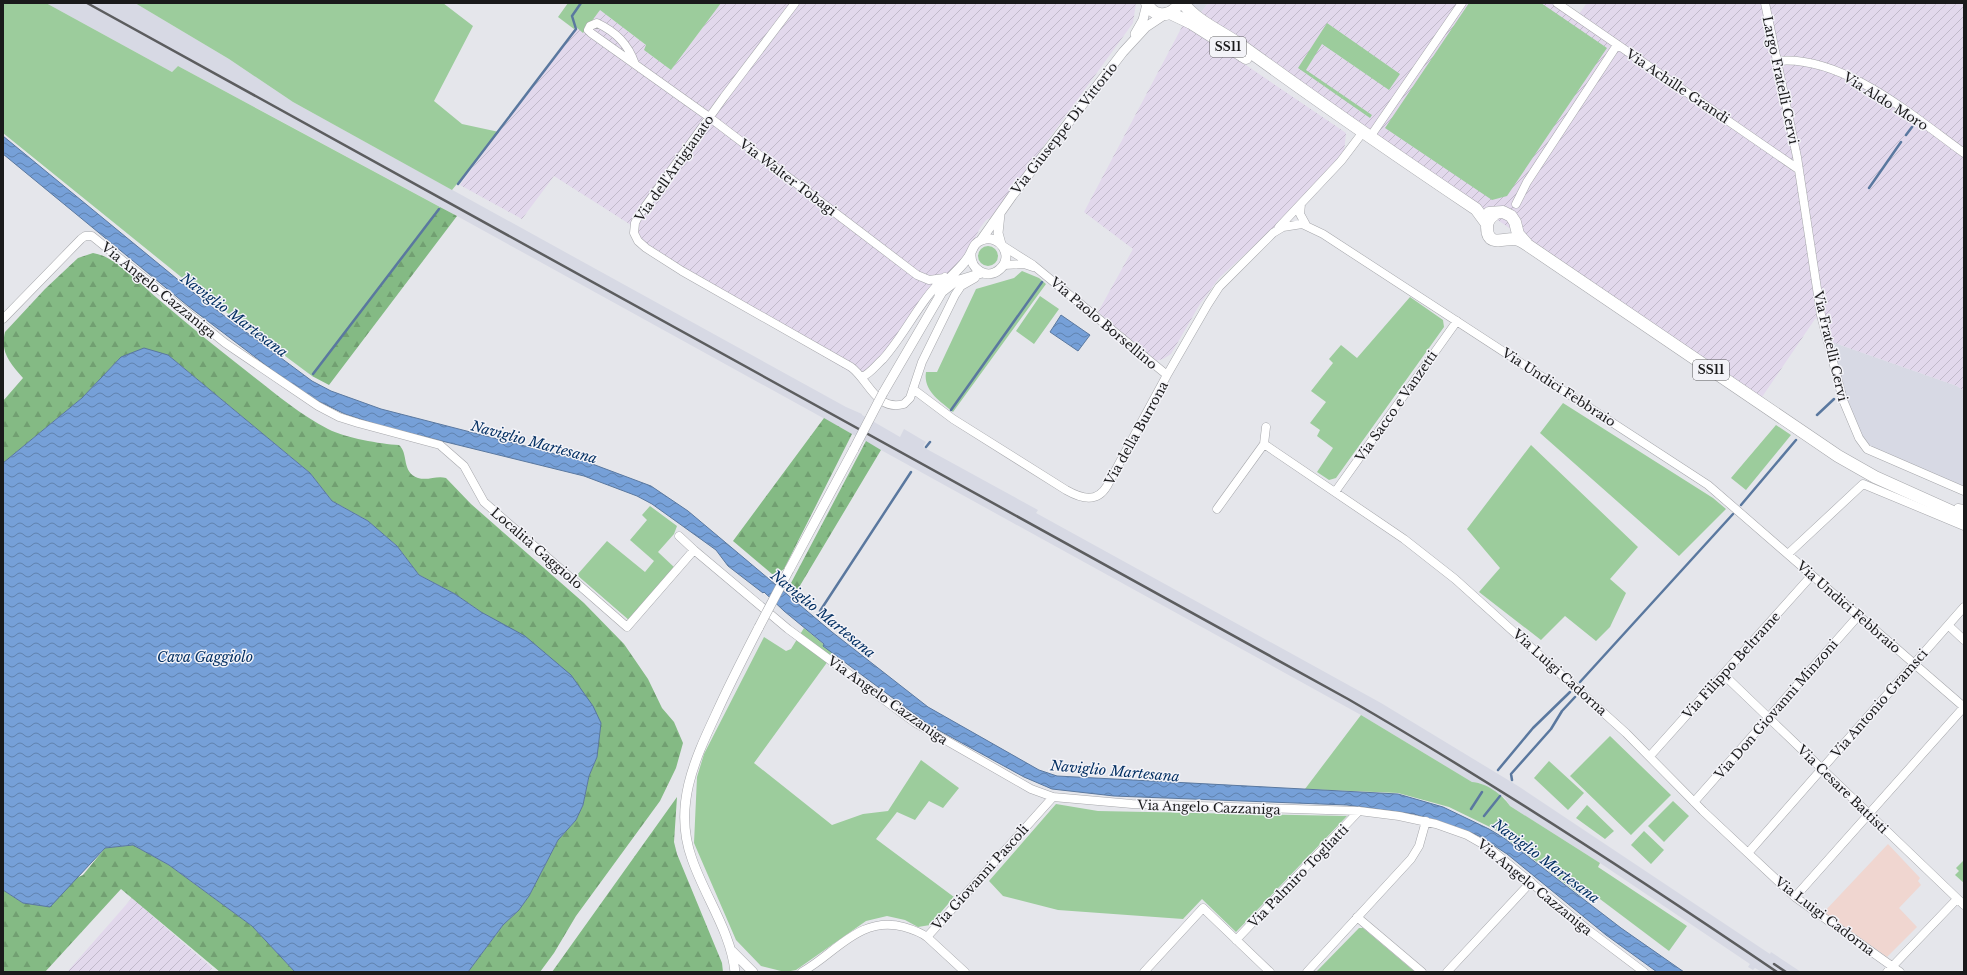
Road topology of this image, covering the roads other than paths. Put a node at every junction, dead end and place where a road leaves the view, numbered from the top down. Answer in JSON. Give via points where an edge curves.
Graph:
{"nodes":[{"id":1,"x":795,"y":3,"type":"edge"},
{"id":2,"x":1147,"y":3,"type":"edge"},
{"id":3,"x":1179,"y":3,"type":"edge"},
{"id":4,"x":1183,"y":3,"type":"edge"},
{"id":5,"x":1462,"y":3,"type":"edge"},
{"id":6,"x":1557,"y":3,"type":"edge"},
{"id":7,"x":1765,"y":3,"type":"edge"},
{"id":8,"x":1167,"y":14,"type":"junction"},
{"id":9,"x":1130,"y":44,"type":"junction"},
{"id":10,"x":1617,"y":45,"type":"junction"},
{"id":11,"x":1778,"y":61,"type":"junction"},
{"id":12,"x":635,"y":64,"type":"junction"},
{"id":13,"x":1286,"y":80,"type":"junction"},
{"id":14,"x":709,"y":117,"type":"junction"},
{"id":15,"x":1366,"y":135,"type":"junction"},
{"id":16,"x":1964,"y":153,"type":"edge"},
{"id":17,"x":1797,"y":157,"type":"joint"},
{"id":18,"x":1798,"y":170,"type":"junction"},
{"id":19,"x":1301,"y":204,"type":"junction"},
{"id":20,"x":1476,"y":209,"type":"junction"},
{"id":21,"x":1000,"y":213,"type":"junction"},
{"id":22,"x":1504,"y":215,"type":"junction"},
{"id":23,"x":1487,"y":224,"type":"junction"},
{"id":24,"x":1306,"y":225,"type":"junction"},
{"id":25,"x":1320,"y":232,"type":"joint"},
{"id":26,"x":1273,"y":234,"type":"junction"},
{"id":27,"x":1513,"y":234,"type":"junction"},
{"id":28,"x":981,"y":240,"type":"junction"},
{"id":29,"x":1002,"y":245,"type":"junction"},
{"id":30,"x":971,"y":254,"type":"junction"},
{"id":31,"x":1004,"y":265,"type":"junction"},
{"id":32,"x":956,"y":270,"type":"junction"},
{"id":33,"x":1041,"y":271,"type":"junction"},
{"id":34,"x":984,"y":273,"type":"junction"},
{"id":35,"x":944,"y":278,"type":"junction"},
{"id":36,"x":939,"y":295,"type":"junction"},
{"id":37,"x":3,"y":319,"type":"edge"},
{"id":38,"x":1457,"y":321,"type":"junction"},
{"id":39,"x":269,"y":374,"type":"joint"},
{"id":40,"x":1167,"y":376,"type":"junction"},
{"id":41,"x":862,"y":377,"type":"junction"},
{"id":42,"x":913,"y":389,"type":"junction"},
{"id":43,"x":1266,"y":427,"type":"dead end"},
{"id":44,"x":1264,"y":444,"type":"junction"},
{"id":45,"x":1964,"y":491,"type":"edge"},
{"id":46,"x":1335,"y":492,"type":"junction"},
{"id":47,"x":1217,"y":509,"type":"dead end"},
{"id":48,"x":1962,"y":511,"type":"edge"},
{"id":49,"x":1964,"y":526,"type":"edge"},
{"id":50,"x":679,"y":536,"type":"dead end"},
{"id":51,"x":694,"y":550,"type":"junction"},
{"id":52,"x":1788,"y":554,"type":"junction"},
{"id":53,"x":1812,"y":575,"type":"junction"},
{"id":54,"x":1964,"y":607,"type":"edge"},
{"id":55,"x":1859,"y":615,"type":"junction"},
{"id":56,"x":1948,"y":626,"type":"junction"},
{"id":57,"x":1964,"y":640,"type":"edge"},
{"id":58,"x":1915,"y":664,"type":"junction"},
{"id":59,"x":1723,"y":674,"type":"junction"},
{"id":60,"x":1964,"y":707,"type":"edge"},
{"id":61,"x":1769,"y":718,"type":"junction"},
{"id":62,"x":1650,"y":756,"type":"junction"},
{"id":63,"x":1822,"y":768,"type":"junction"},
{"id":64,"x":1052,"y":797,"type":"junction"},
{"id":65,"x":1694,"y":802,"type":"junction"},
{"id":66,"x":1359,"y":811,"type":"junction"},
{"id":67,"x":1869,"y":813,"type":"junction"},
{"id":68,"x":1426,"y":821,"type":"junction"},
{"id":69,"x":1748,"y":854,"type":"junction"},
{"id":70,"x":1531,"y":882,"type":"junction"},
{"id":71,"x":1796,"y":897,"type":"junction"},
{"id":72,"x":1957,"y":899,"type":"junction"},
{"id":73,"x":1964,"y":904,"type":"edge"},
{"id":74,"x":1357,"y":917,"type":"junction"},
{"id":75,"x":927,"y":936,"type":"junction"},
{"id":76,"x":1236,"y":940,"type":"junction"},
{"id":77,"x":732,"y":951,"type":"junction"},
{"id":78,"x":1890,"y":969,"type":"edge"},
{"id":79,"x":806,"y":971,"type":"edge"},
{"id":80,"x":734,"y":972,"type":"edge"},
{"id":81,"x":753,"y":972,"type":"edge"},
{"id":82,"x":966,"y":972,"type":"edge"},
{"id":83,"x":1144,"y":972,"type":"edge"},
{"id":84,"x":1270,"y":972,"type":"edge"},
{"id":85,"x":1307,"y":972,"type":"edge"},
{"id":86,"x":1422,"y":972,"type":"edge"},
{"id":87,"x":1447,"y":972,"type":"edge"},
{"id":88,"x":1644,"y":972,"type":"edge"},
{"id":89,"x":1900,"y":972,"type":"edge"}],
"edges":[{"from":1,"to":14,"type":"street","name":"Via dell'Artigianato"},
{"from":2,"to":8,"type":"main road","number":"SS11","via":[[1155,13]]},
{"from":2,"to":9,"type":"street","name":"Via Giuseppe Di Vittorio","via":[[1143,20]]},
{"from":3,"to":8,"type":"main road","via":[[1175,10]]},
{"from":4,"to":13,"type":"main road","number":"SS11","via":[[1198,17]]},
{"from":5,"to":15,"type":"street","name":"Via della Burrona"},
{"from":6,"to":10,"type":"street","name":"Via Achille Grandi"},
{"from":7,"to":11,"type":"street","name":"Largo Fratelli Cervi"},
{"from":8,"to":9,"type":"street","name":"Via Giuseppe Di Vittorio","via":[[1156,19]]},
{"from":8,"to":13,"type":"main road","number":"SS11","via":[[1191,23]]},
{"from":9,"to":21,"type":"street","name":"Via Giuseppe Di Vittorio"},
{"from":10,"to":18,"type":"street","name":"Via Achille Grandi"},
{"from":10,"to":22,"type":"street","via":[[1531,176],[1516,204]]},
{"from":11,"to":16,"type":"street","name":"Via Aldo Moro","via":[[1792,60],[1849,76],[1905,111]]},
{"from":11,"to":17,"type":"street","name":"Largo Fratelli Cervi"},
{"from":12,"to":12,"type":"street","name":"Via Walter Tobagi","via":[[630,50],[621,40],[599,24],[590,26],[590,32]]},
{"from":12,"to":14,"type":"street","name":"Via Walter Tobagi"},
{"from":13,"to":15,"type":"main road","number":"SS11"},
{"from":14,"to":35,"type":"street","name":"Via Walter Tobagi","via":[[917,275],[929,280]]},
{"from":14,"to":41,"type":"street","name":"Via dell'Artigianato","via":[[638,217],[634,228],[636,238],[646,248],[677,268],[851,367]]},
{"from":15,"to":19,"type":"street","name":"Via della Burrona"},
{"from":15,"to":20,"type":"main road","number":"SS11"},
{"from":17,"to":18,"type":"street","name":"Via Fratelli Cervi"},
{"from":18,"to":45,"type":"street","name":"Via Fratelli Cervi","via":[[1821,315],[1837,381],[1861,442],[1870,451]]},
{"from":19,"to":24,"type":"street","via":[[1300,214]]},
{"from":19,"to":26,"type":"street","name":"Via della Burrona"},
{"from":20,"to":22,"type":"main road","number":"SS11"},
{"from":20,"to":23,"type":"main road","number":"SS11"},
{"from":21,"to":28,"type":"street","name":"Via Giuseppe Di Vittorio"},
{"from":21,"to":29,"type":"street","via":[[998,229]]},
{"from":22,"to":23,"type":"main road","via":[[1490,218]]},
{"from":22,"to":27,"type":"main road","number":"SS11"},
{"from":23,"to":27,"type":"main road","number":"SS11","via":[[1488,232],[1494,240],[1503,242]]},
{"from":24,"to":25,"type":"street","name":"Via della Burrona"},
{"from":24,"to":26,"type":"street","name":"Via della Burrona","via":[[1288,225]]},
{"from":25,"to":38,"type":"street","name":"Via Undici Febbraio"},
{"from":26,"to":40,"type":"street","name":"Via della Burrona","via":[[1216,292]]},
{"from":27,"to":48,"type":"main road","number":"SS11","via":[[1518,234],[1526,244],[1830,451],[1901,489]]},
{"from":28,"to":29,"type":"street","via":[[993,239]]},
{"from":28,"to":30,"type":"street","via":[[974,245]]},
{"from":29,"to":31,"type":"street","via":[[1006,254]]},
{"from":29,"to":33,"type":"street","name":"Via Paolo Borsellino"},
{"from":30,"to":32,"type":"street"},
{"from":30,"to":34,"type":"street","via":[[973,265]]},
{"from":31,"to":33,"type":"street","name":"Via Paolo Borsellino","via":[[1024,264]]},
{"from":31,"to":34,"type":"street","via":[[996,272]]},
{"from":32,"to":35,"type":"street"},
{"from":32,"to":36,"type":"street"},
{"from":33,"to":40,"type":"street","name":"Via Paolo Borsellino"},
{"from":34,"to":36,"type":"street","via":[[956,281]]},
{"from":34,"to":42,"type":"street","via":[[957,291],[922,362]]},
{"from":35,"to":41,"type":"street","via":[[896,344]]},
{"from":36,"to":77,"type":"street","bridge":true,"via":[[883,393],[730,682],[688,780],[686,838],[690,854]]},
{"from":37,"to":39,"type":"street","name":"Via Angelo Cazzaniga","via":[[81,239],[92,236],[225,343]]},
{"from":38,"to":46,"type":"street","name":"Via Sacco e Vanzetti"},
{"from":38,"to":52,"type":"street","name":"Via Undici Febbraio","via":[[1698,478]]},
{"from":39,"to":51,"type":"street","name":"Località Gaggiolo","via":[[339,417],[440,445],[464,466],[484,502],[627,627]]},
{"from":40,"to":42,"type":"street","name":"Via della Burrona","via":[[1107,486],[1096,498],[1085,499],[995,447],[941,412]]},
{"from":41,"to":42,"type":"street","name":"Via dell'Artigianato","via":[[873,395],[894,405],[905,403]]},
{"from":43,"to":44,"type":"street"},
{"from":44,"to":46,"type":"street","name":"Via Luigi Cadorna"},
{"from":44,"to":47,"type":"street"},
{"from":46,"to":62,"type":"street","name":"Via Luigi Cadorna","via":[[1408,542],[1464,586]]},
{"from":49,"to":52,"type":"street","name":"Via Undici Febbraio","via":[[1863,484]]},
{"from":50,"to":51,"type":"street"},
{"from":51,"to":64,"type":"street","name":"Via Angelo Cazzaniga","via":[[776,620],[922,728],[1027,788]]},
{"from":52,"to":53,"type":"street","name":"Via Undici Febbraio"},
{"from":53,"to":55,"type":"street","name":"Via Undici Febbraio"},
{"from":53,"to":59,"type":"street","name":"Via Filippo Beltrame"},
{"from":54,"to":56,"type":"street","name":"Via Antonio Gramsci"},
{"from":55,"to":58,"type":"street","name":"Via Undici Febbraio"},
{"from":55,"to":61,"type":"street","name":"Via Don Giovanni Minzoni"},
{"from":56,"to":57,"type":"street"},
{"from":56,"to":58,"type":"street","name":"Via Antonio Gramsci"},
{"from":58,"to":60,"type":"street","name":"Via Undici Febbraio"},
{"from":58,"to":63,"type":"street","name":"Via Antonio Gramsci"},
{"from":59,"to":61,"type":"street","name":"Via Cesare Battisti"},
{"from":59,"to":62,"type":"street","name":"Via Filippo Beltrame"},
{"from":60,"to":67,"type":"street"},
{"from":61,"to":63,"type":"street","name":"Via Cesare Battisti"},
{"from":61,"to":65,"type":"street","name":"Via Don Giovanni Minzoni"},
{"from":62,"to":65,"type":"street","name":"Via Luigi Cadorna"},
{"from":63,"to":67,"type":"street","name":"Via Cesare Battisti"},
{"from":63,"to":69,"type":"street","name":"Via Antonio Gramsci"},
{"from":64,"to":66,"type":"street","name":"Via Angelo Cazzaniga","via":[[1132,804]]},
{"from":64,"to":75,"type":"street","name":"Via Giovanni Pascoli"},
{"from":65,"to":69,"type":"street","name":"Via Luigi Cadorna"},
{"from":66,"to":68,"type":"street","name":"Via Angelo Cazzaniga"},
{"from":66,"to":76,"type":"street","name":"Via Palmiro Togliatti"},
{"from":67,"to":71,"type":"street"},
{"from":67,"to":72,"type":"street","name":"Via Cesare Battisti"},
{"from":68,"to":70,"type":"street","name":"Via Angelo Cazzaniga","via":[[1474,839]]},
{"from":68,"to":74,"type":"street","via":[[1420,844],[1413,857]]},
{"from":69,"to":71,"type":"street","name":"Via Luigi Cadorna"},
{"from":70,"to":87,"type":"street"},
{"from":70,"to":88,"type":"street","name":"Via Angelo Cazzaniga","via":[[1583,926]]},
{"from":71,"to":78,"type":"street","name":"Via Luigi Cadorna"},
{"from":72,"to":73,"type":"street","name":"Via Cesare Battisti"},
{"from":72,"to":78,"type":"street"},
{"from":74,"to":85,"type":"street"},
{"from":74,"to":86,"type":"street"},
{"from":75,"to":79,"type":"street","via":[[898,926],[871,926],[855,933]]},
{"from":75,"to":82,"type":"street","name":"Via Giovanni Pascoli"},
{"from":76,"to":83,"type":"street","via":[[1203,908]]},
{"from":76,"to":84,"type":"street"},
{"from":77,"to":80,"type":"street"},
{"from":77,"to":81,"type":"street"},
{"from":78,"to":89,"type":"street","name":"Via Luigi Cadorna"}]}
